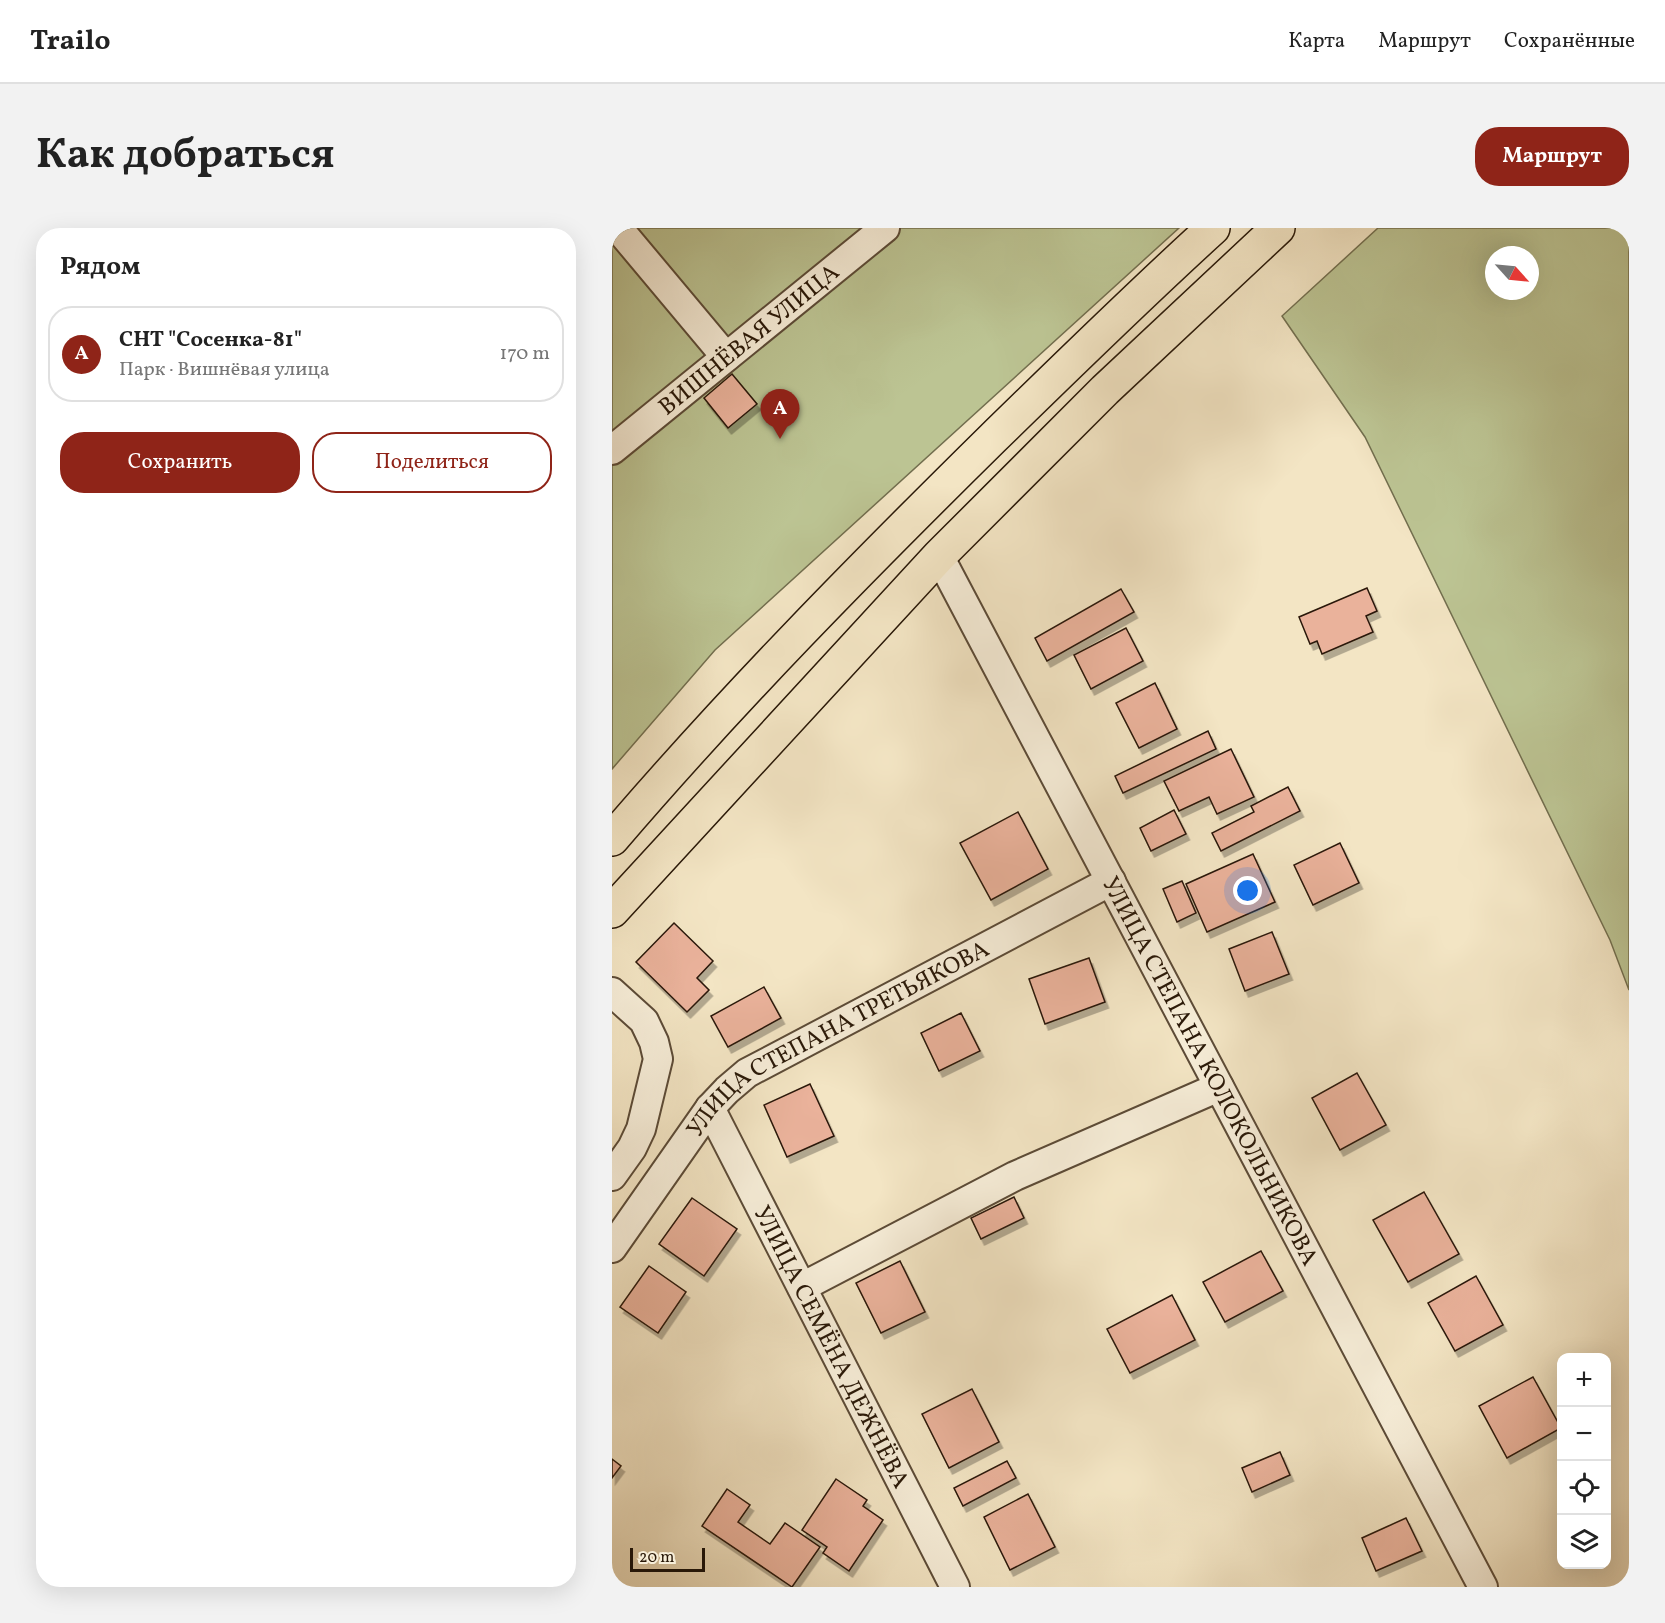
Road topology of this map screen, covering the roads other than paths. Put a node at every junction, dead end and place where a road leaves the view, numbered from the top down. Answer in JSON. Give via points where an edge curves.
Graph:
{"nodes":[{"id":1,"x":618,"y":228,"type":"edge"},
{"id":2,"x":885,"y":228,"type":"edge"},
{"id":3,"x":1213,"y":228,"type":"edge"},
{"id":4,"x":1278,"y":228,"type":"edge"},
{"id":5,"x":726,"y":357,"type":"junction"},
{"id":6,"x":612,"y":450,"type":"edge"},
{"id":7,"x":939,"y":556,"type":"junction"},
{"id":8,"x":641,"y":805,"type":"junction"},
{"id":9,"x":677,"y":838,"type":"junction"},
{"id":10,"x":612,"y":839,"type":"edge"},
{"id":11,"x":1111,"y":881,"type":"junction"},
{"id":12,"x":612,"y":911,"type":"edge"},
{"id":13,"x":612,"y":992,"type":"edge"},
{"id":14,"x":1219,"y":1087,"type":"junction"},
{"id":15,"x":710,"y":1108,"type":"junction"},
{"id":16,"x":612,"y":1176,"type":"edge"},
{"id":17,"x":612,"y":1248,"type":"edge"},
{"id":18,"x":802,"y":1287,"type":"junction"},
{"id":19,"x":955,"y":1587,"type":"edge"},
{"id":20,"x":1483,"y":1587,"type":"edge"}],
"edges":[{"from":1,"to":5,"type":"street"},
{"from":2,"to":5,"type":"street","name":"ВИШНЁВАЯ УЛИЦА"},
{"from":3,"to":8,"type":"highway","via":[[912,518]]},
{"from":4,"to":7,"type":"highway","via":[[1114,382]]},
{"from":5,"to":6,"type":"street","name":"ВИШНЁВАЯ УЛИЦА"},
{"from":7,"to":9,"type":"highway"},
{"from":7,"to":11,"type":"street","name":"УЛИЦА СТЕПАНА КОЛОКОЛЬНИКОВА"},
{"from":8,"to":9,"type":"highway"},
{"from":8,"to":10,"type":"highway"},
{"from":9,"to":12,"type":"highway"},
{"from":11,"to":14,"type":"street","name":"УЛИЦА СТЕПАНА КОЛОКОЛЬНИКОВА"},
{"from":11,"to":15,"type":"street","name":"УЛИЦА СТЕПАНА ТРЕТЬЯКОВА","via":[[747,1073]]},
{"from":13,"to":16,"type":"street","via":[[644,1021],[658,1059],[641,1130]]},
{"from":14,"to":18,"type":"street","via":[[1015,1176]]},
{"from":14,"to":20,"type":"street","name":"УЛИЦА СТЕПАНА КОЛОКОЛЬНИКОВА"},
{"from":15,"to":17,"type":"street","name":"УЛИЦА СТЕПАНА ТРЕТЬЯКОВА"},
{"from":15,"to":18,"type":"street","name":"УЛИЦА СЕМЁНА ДЕЖНЁВА"},
{"from":18,"to":19,"type":"street","name":"УЛИЦА СЕМЁНА ДЕЖНЁВА"}]}
